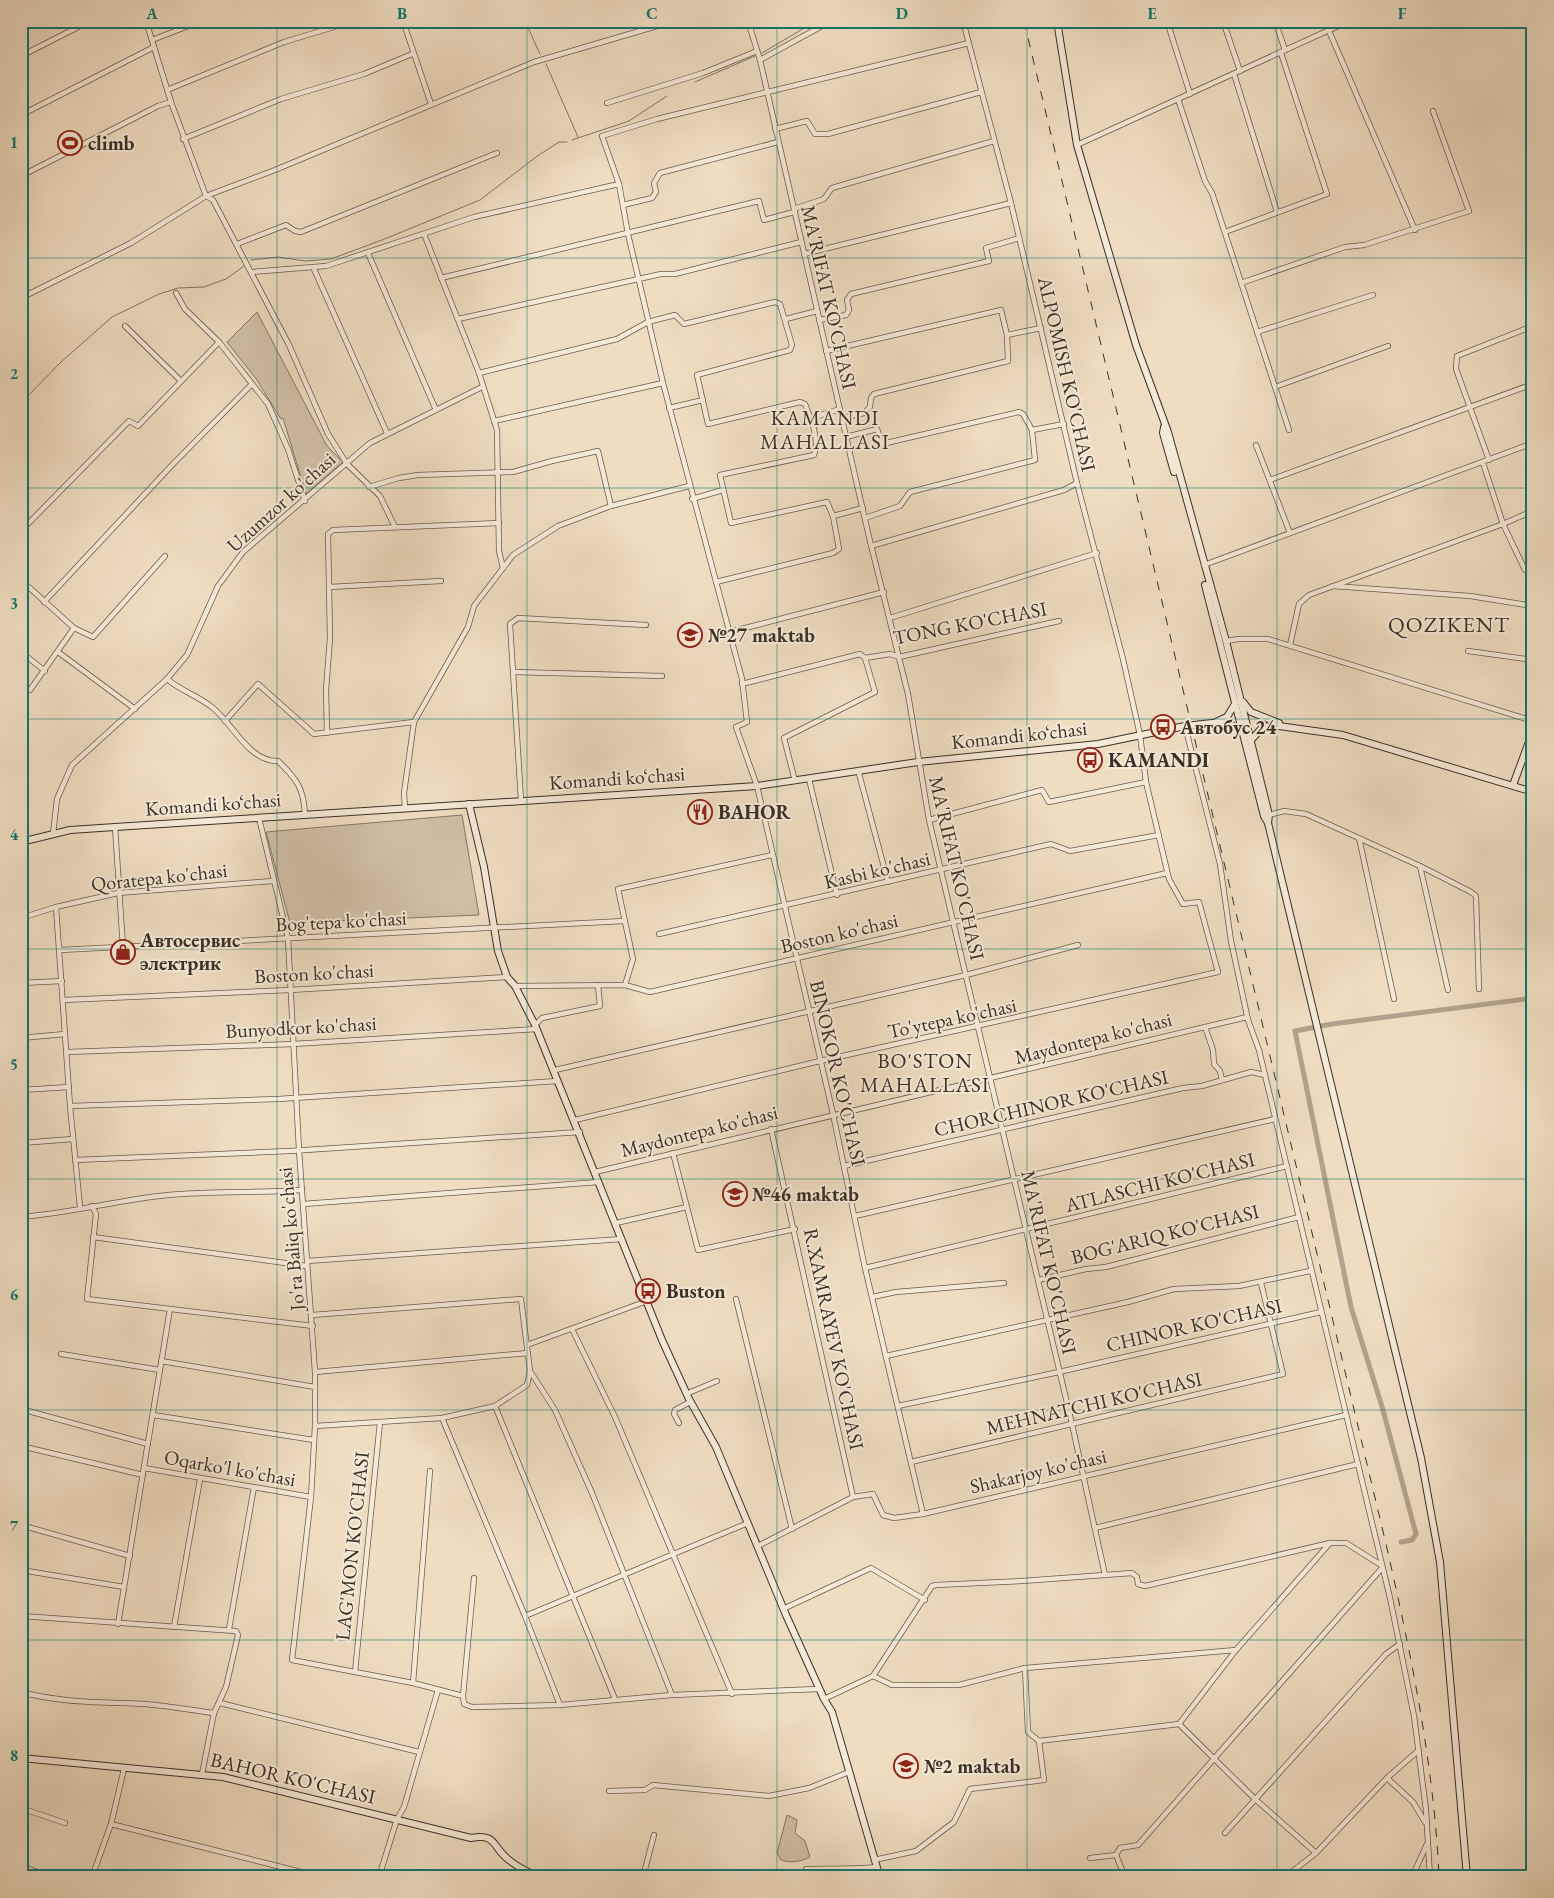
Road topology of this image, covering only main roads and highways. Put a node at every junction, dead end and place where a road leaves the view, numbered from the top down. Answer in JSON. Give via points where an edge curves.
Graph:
{"nodes":[{"id":1,"x":1057,"y":21,"type":"edge"},
{"id":2,"x":1164,"y":427,"type":"junction"},
{"id":3,"x":1239,"y":701,"type":"junction"},
{"id":4,"x":1212,"y":723,"type":"junction"},
{"id":5,"x":1297,"y":728,"type":"junction"},
{"id":6,"x":1533,"y":731,"type":"edge"},
{"id":7,"x":1244,"y":734,"type":"junction"},
{"id":8,"x":1251,"y":740,"type":"junction"},
{"id":9,"x":1513,"y":785,"type":"junction"},
{"id":10,"x":1533,"y":792,"type":"edge"},
{"id":11,"x":469,"y":804,"type":"junction"},
{"id":12,"x":1269,"y":819,"type":"junction"},
{"id":13,"x":21,"y":842,"type":"edge"},
{"id":14,"x":21,"y":1758,"type":"edge"},
{"id":15,"x":877,"y":1869,"type":"edge"},
{"id":16,"x":541,"y":1877,"type":"edge"},
{"id":17,"x":873,"y":1877,"type":"edge"},
{"id":18,"x":1467,"y":1877,"type":"edge"}],
"edges":[{"from":1,"to":2,"type":"main road","via":[[1077,145],[1136,345]]},
{"from":2,"to":3,"type":"main road","via":[[1163,433]]},
{"from":2,"to":3,"type":"main road","via":[[1226,641]]},
{"from":3,"to":4,"type":"main road","name":"Komandi ko‘chasi","via":[[1227,717]]},
{"from":3,"to":5,"type":"main road","via":[[1266,720]]},
{"from":3,"to":7,"type":"main road"},
{"from":3,"to":8,"type":"main road"},
{"from":4,"to":7,"type":"main road","name":"Komandi ko‘chasi","via":[[1229,724]]},
{"from":4,"to":11,"type":"main road","name":"Komandi ko‘chasi","via":[[1078,746],[918,762],[757,786]]},
{"from":5,"to":8,"type":"main road","via":[[1272,725],[1262,728]]},
{"from":5,"to":9,"type":"main road","via":[[1343,735]]},
{"from":6,"to":9,"type":"main road"},
{"from":7,"to":12,"type":"main road","via":[[1264,816]]},
{"from":8,"to":12,"type":"main road"},
{"from":9,"to":10,"type":"main road"},
{"from":11,"to":13,"type":"main road","name":"Komandi ko‘chasi","via":[[115,827],[53,834]]},
{"from":11,"to":15,"type":"main road","via":[[484,867],[498,951],[507,977],[536,1027],[686,1394],[716,1447],[783,1608],[832,1712]]},
{"from":12,"to":18,"type":"main road","via":[[1433,1518],[1440,1562]]},
{"from":14,"to":16,"type":"main road","name":"BAHOR KO'CHASI","via":[[202,1774],[290,1792],[471,1838],[482,1836],[493,1840],[506,1859]]},
{"from":15,"to":17,"type":"main road"}]}
